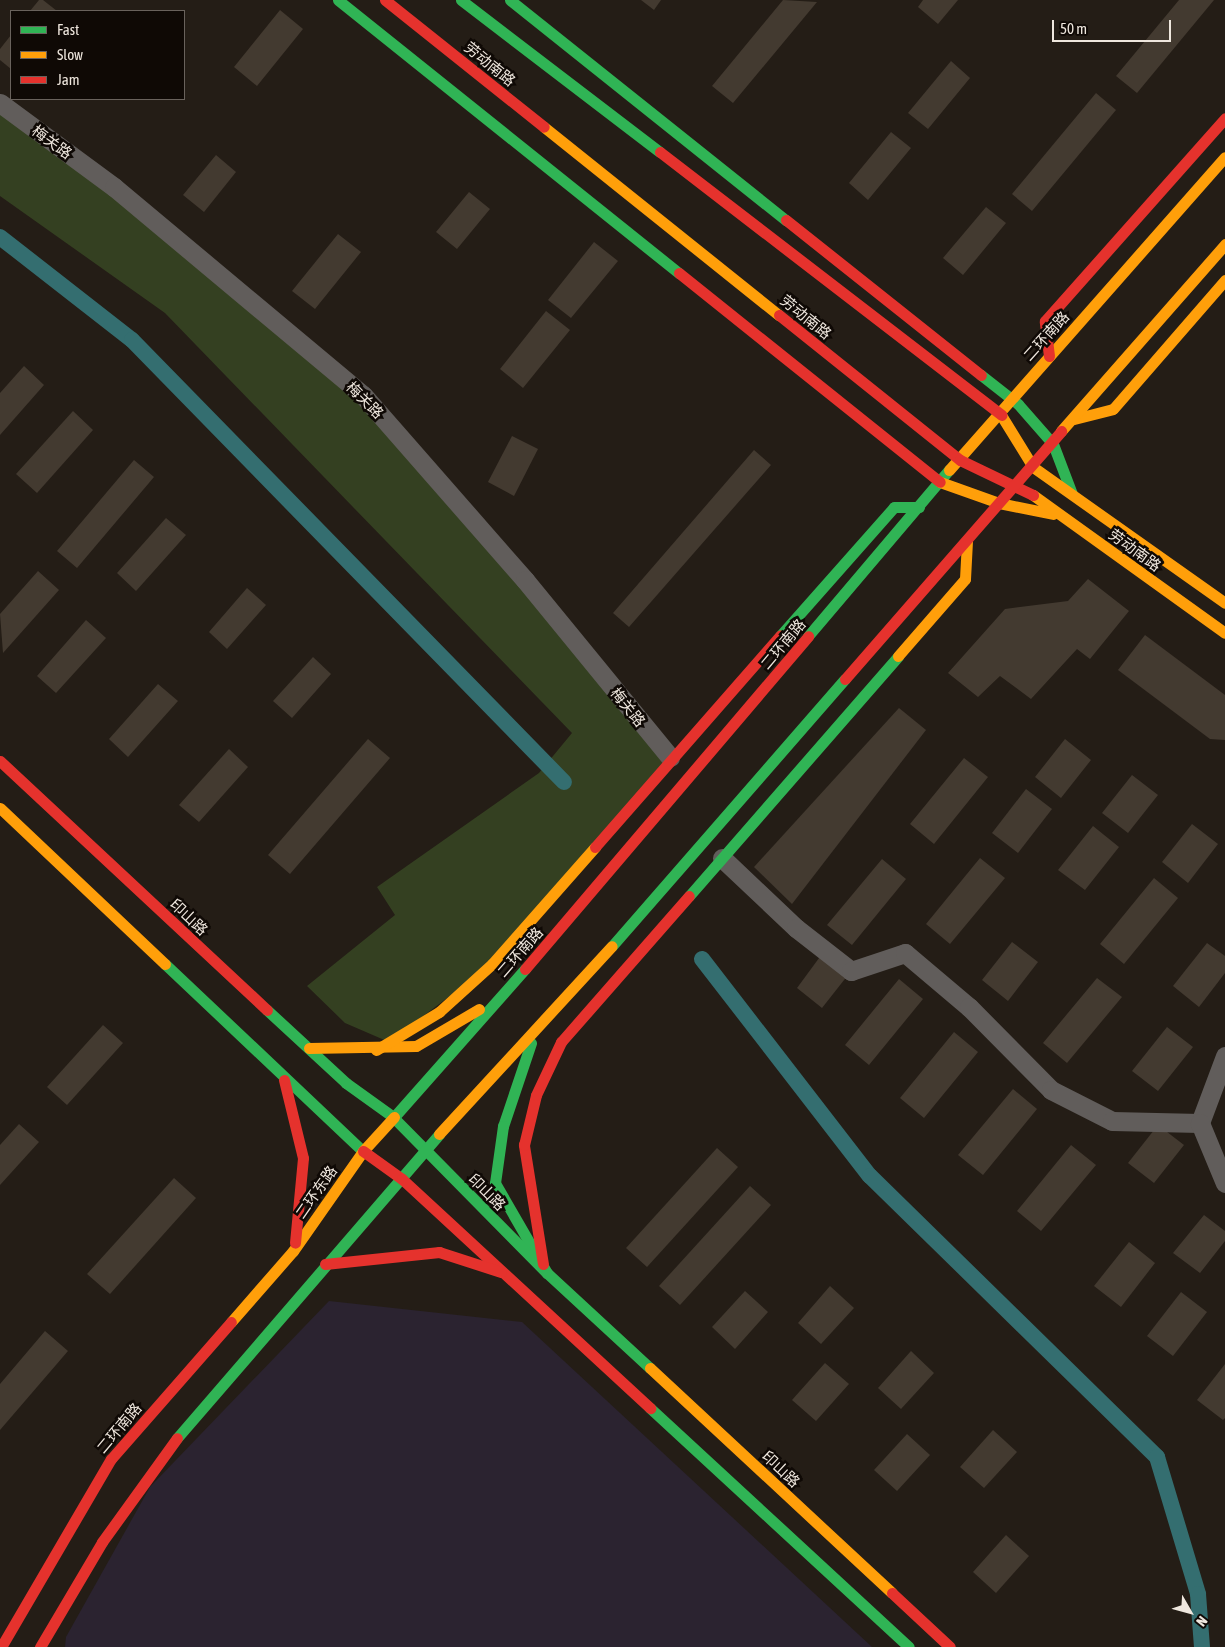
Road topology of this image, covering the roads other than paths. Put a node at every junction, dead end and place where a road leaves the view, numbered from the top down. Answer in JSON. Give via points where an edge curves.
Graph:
{"nodes":[{"id":1,"x":338,"y":0,"type":"edge"},
{"id":2,"x":385,"y":0,"type":"edge"},
{"id":3,"x":461,"y":0,"type":"edge"},
{"id":4,"x":510,"y":0,"type":"edge"},
{"id":5,"x":0,"y":103,"type":"edge"},
{"id":6,"x":1225,"y":118,"type":"edge"},
{"id":7,"x":1225,"y":157,"type":"edge"},
{"id":8,"x":1225,"y":244,"type":"edge"},
{"id":9,"x":1225,"y":280,"type":"edge"},
{"id":10,"x":1049,"y":356,"type":"junction"},
{"id":11,"x":1011,"y":399,"type":"junction"},
{"id":12,"x":999,"y":412,"type":"junction"},
{"id":13,"x":1074,"y":419,"type":"junction"},
{"id":14,"x":1052,"y":444,"type":"junction"},
{"id":15,"x":960,"y":460,"type":"junction"},
{"id":16,"x":1033,"y":467,"type":"junction"},
{"id":17,"x":940,"y":482,"type":"junction"},
{"id":18,"x":1017,"y":484,"type":"junction"},
{"id":19,"x":1072,"y":494,"type":"junction"},
{"id":20,"x":1000,"y":503,"type":"junction"},
{"id":21,"x":919,"y":507,"type":"junction"},
{"id":22,"x":1062,"y":516,"type":"junction"},
{"id":23,"x":967,"y":540,"type":"junction"},
{"id":24,"x":1225,"y":603,"type":"edge"},
{"id":25,"x":1225,"y":633,"type":"edge"},
{"id":26,"x":670,"y":757,"type":"junction"},
{"id":27,"x":0,"y":761,"type":"edge"},
{"id":28,"x":0,"y":808,"type":"edge"},
{"id":29,"x":722,"y":858,"type":"junction"},
{"id":30,"x":502,"y":996,"type":"junction"},
{"id":31,"x":534,"y":1035,"type":"junction"},
{"id":32,"x":308,"y":1048,"type":"junction"},
{"id":33,"x":376,"y":1050,"type":"junction"},
{"id":34,"x":1225,"y":1056,"type":"edge"},
{"id":35,"x":284,"y":1080,"type":"junction"},
{"id":36,"x":392,"y":1116,"type":"junction"},
{"id":37,"x":1200,"y":1123,"type":"junction"},
{"id":38,"x":425,"y":1148,"type":"junction"},
{"id":39,"x":363,"y":1150,"type":"junction"},
{"id":40,"x":402,"y":1180,"type":"junction"},
{"id":41,"x":1225,"y":1183,"type":"edge"},
{"id":42,"x":293,"y":1251,"type":"junction"},
{"id":43,"x":325,"y":1264,"type":"junction"},
{"id":44,"x":545,"y":1269,"type":"junction"},
{"id":45,"x":501,"y":1272,"type":"junction"},
{"id":46,"x":1,"y":1647,"type":"edge"},
{"id":47,"x":40,"y":1647,"type":"edge"},
{"id":48,"x":909,"y":1647,"type":"edge"},
{"id":49,"x":950,"y":1647,"type":"edge"}],
"edges":[{"from":1,"to":17,"type":"main road"},
{"from":2,"to":15,"type":"main road","name":"劳动南路"},
{"from":3,"to":12,"type":"main road","name":"劳动南路"},
{"from":4,"to":11,"type":"main road"},
{"from":5,"to":26,"type":"street","name":"梅关路","via":[[114,188],[363,395],[525,580]]},
{"from":6,"to":10,"type":"main road","via":[[1045,321]]},
{"from":7,"to":10,"type":"main road","name":"二环南路"},
{"from":8,"to":13,"type":"main road"},
{"from":9,"to":13,"type":"main road","via":[[1113,409]]},
{"from":10,"to":11,"type":"main road","name":"二环南路"},
{"from":11,"to":12,"type":"main road","name":"二环南路"},
{"from":11,"to":14,"type":"main road"},
{"from":12,"to":15,"type":"main road","name":"二环南路"},
{"from":12,"to":16,"type":"main road","name":"劳动南路"},
{"from":13,"to":14,"type":"main road"},
{"from":14,"to":16,"type":"main road"},
{"from":14,"to":19,"type":"main road"},
{"from":15,"to":17,"type":"main road","name":"二环南路"},
{"from":15,"to":18,"type":"main road","name":"劳动南路"},
{"from":16,"to":18,"type":"main road"},
{"from":16,"to":19,"type":"main road","name":"劳动南路"},
{"from":17,"to":20,"type":"main road"},
{"from":17,"to":21,"type":"main road","name":"二环南路"},
{"from":18,"to":20,"type":"main road"},
{"from":18,"to":22,"type":"main road","name":"劳动南路"},
{"from":19,"to":24,"type":"main road","name":"劳动南路"},
{"from":20,"to":22,"type":"main road"},
{"from":20,"to":23,"type":"main road"},
{"from":21,"to":26,"type":"main road","via":[[894,507]]},
{"from":21,"to":30,"type":"main road","name":"二环南路"},
{"from":22,"to":25,"type":"main road","name":"劳动南路"},
{"from":23,"to":29,"type":"main road","via":[[965,579]]},
{"from":23,"to":31,"type":"main road"},
{"from":26,"to":33,"type":"main road","via":[[492,964],[439,1012]]},
{"from":27,"to":32,"type":"main road","name":"印山路"},
{"from":28,"to":35,"type":"main road"},
{"from":29,"to":37,"type":"street","via":[[796,928],[851,971],[905,953],[969,1007],[1051,1090],[1112,1121]]},
{"from":29,"to":44,"type":"main road","via":[[561,1042],[536,1095],[524,1145]]},
{"from":30,"to":33,"type":"main road","via":[[416,1046]]},
{"from":30,"to":36,"type":"main road","name":"二环南路"},
{"from":31,"to":38,"type":"main road"},
{"from":31,"to":44,"type":"main road","via":[[503,1126],[495,1183]]},
{"from":32,"to":33,"type":"main road"},
{"from":32,"to":36,"type":"main road","name":"印山路"},
{"from":34,"to":37,"type":"street"},
{"from":35,"to":39,"type":"main road"},
{"from":35,"to":42,"type":"main road","via":[[303,1158],[300,1219]]},
{"from":36,"to":38,"type":"main road","name":"印山路"},
{"from":36,"to":39,"type":"main road","name":"二环南路"},
{"from":37,"to":41,"type":"street"},
{"from":38,"to":40,"type":"main road"},
{"from":38,"to":44,"type":"main road","name":"印山路"},
{"from":39,"to":40,"type":"main road"},
{"from":39,"to":42,"type":"main road","name":"二环东路"},
{"from":40,"to":43,"type":"main road"},
{"from":40,"to":45,"type":"main road"},
{"from":42,"to":46,"type":"main road","name":"二环南路","via":[[111,1459]]},
{"from":43,"to":45,"type":"main road","via":[[439,1252]]},
{"from":43,"to":47,"type":"main road","via":[[175,1440],[102,1542]]},
{"from":44,"to":49,"type":"main road","name":"印山路"},
{"from":45,"to":48,"type":"main road"}]}
